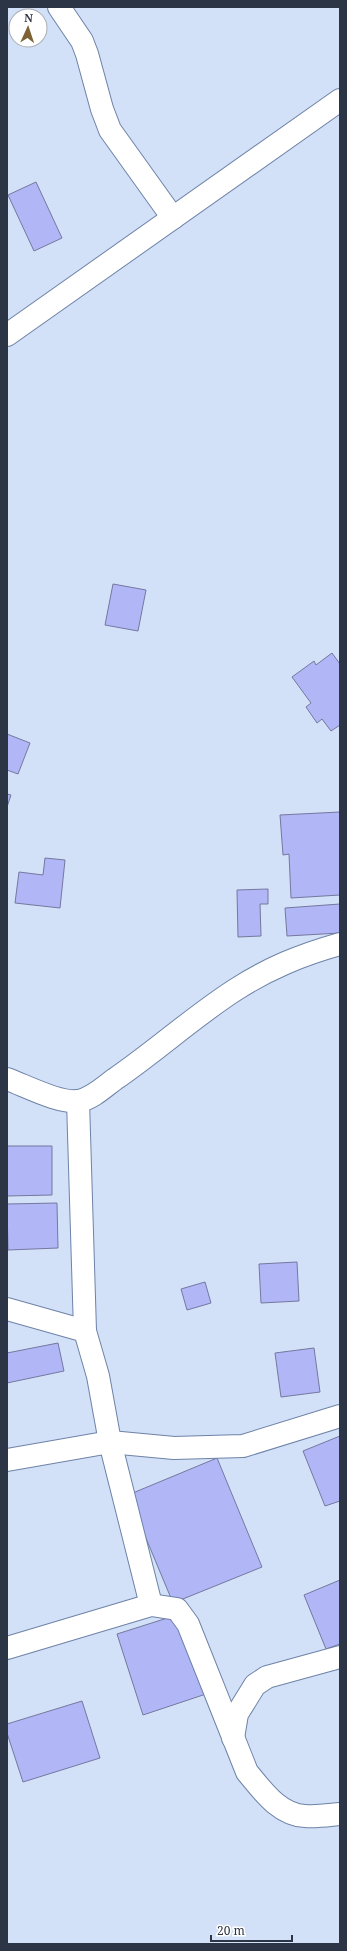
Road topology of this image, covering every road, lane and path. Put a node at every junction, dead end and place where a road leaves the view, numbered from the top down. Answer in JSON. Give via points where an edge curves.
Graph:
{"nodes":[{"id":1,"x":59,"y":7,"type":"edge"},
{"id":2,"x":340,"y":100,"type":"edge"},
{"id":3,"x":173,"y":218,"type":"junction"},
{"id":4,"x":7,"y":335,"type":"edge"},
{"id":5,"x":340,"y":944,"type":"edge"},
{"id":6,"x":7,"y":1079,"type":"edge"},
{"id":7,"x":78,"y":1101,"type":"junction"},
{"id":8,"x":7,"y":1309,"type":"edge"},
{"id":9,"x":85,"y":1330,"type":"junction"},
{"id":10,"x":340,"y":1416,"type":"edge"},
{"id":11,"x":110,"y":1442,"type":"junction"},
{"id":12,"x":7,"y":1460,"type":"edge"},
{"id":13,"x":150,"y":1605,"type":"junction"},
{"id":14,"x":7,"y":1648,"type":"edge"},
{"id":15,"x":340,"y":1657,"type":"edge"},
{"id":16,"x":233,"y":1738,"type":"junction"},
{"id":17,"x":340,"y":1814,"type":"edge"}],
"edges":[{"from":1,"to":3,"type":"street","via":[[82,41],[110,130]]},
{"from":2,"to":3,"type":"street"},
{"from":3,"to":4,"type":"street"},
{"from":5,"to":7,"type":"street","via":[[273,967],[234,991],[89,1098]]},
{"from":6,"to":7,"type":"street","via":[[65,1100]]},
{"from":7,"to":9,"type":"street"},
{"from":8,"to":9,"type":"street"},
{"from":9,"to":11,"type":"street","via":[[98,1376]]},
{"from":10,"to":11,"type":"street","via":[[243,1446],[174,1448]]},
{"from":11,"to":12,"type":"street"},
{"from":11,"to":13,"type":"street"},
{"from":13,"to":14,"type":"street"},
{"from":13,"to":16,"type":"street","via":[[177,1609],[188,1624]]},
{"from":15,"to":16,"type":"street","via":[[267,1677],[255,1685],[237,1714]]},
{"from":16,"to":17,"type":"street","via":[[247,1772],[283,1810],[304,1816]]}]}
